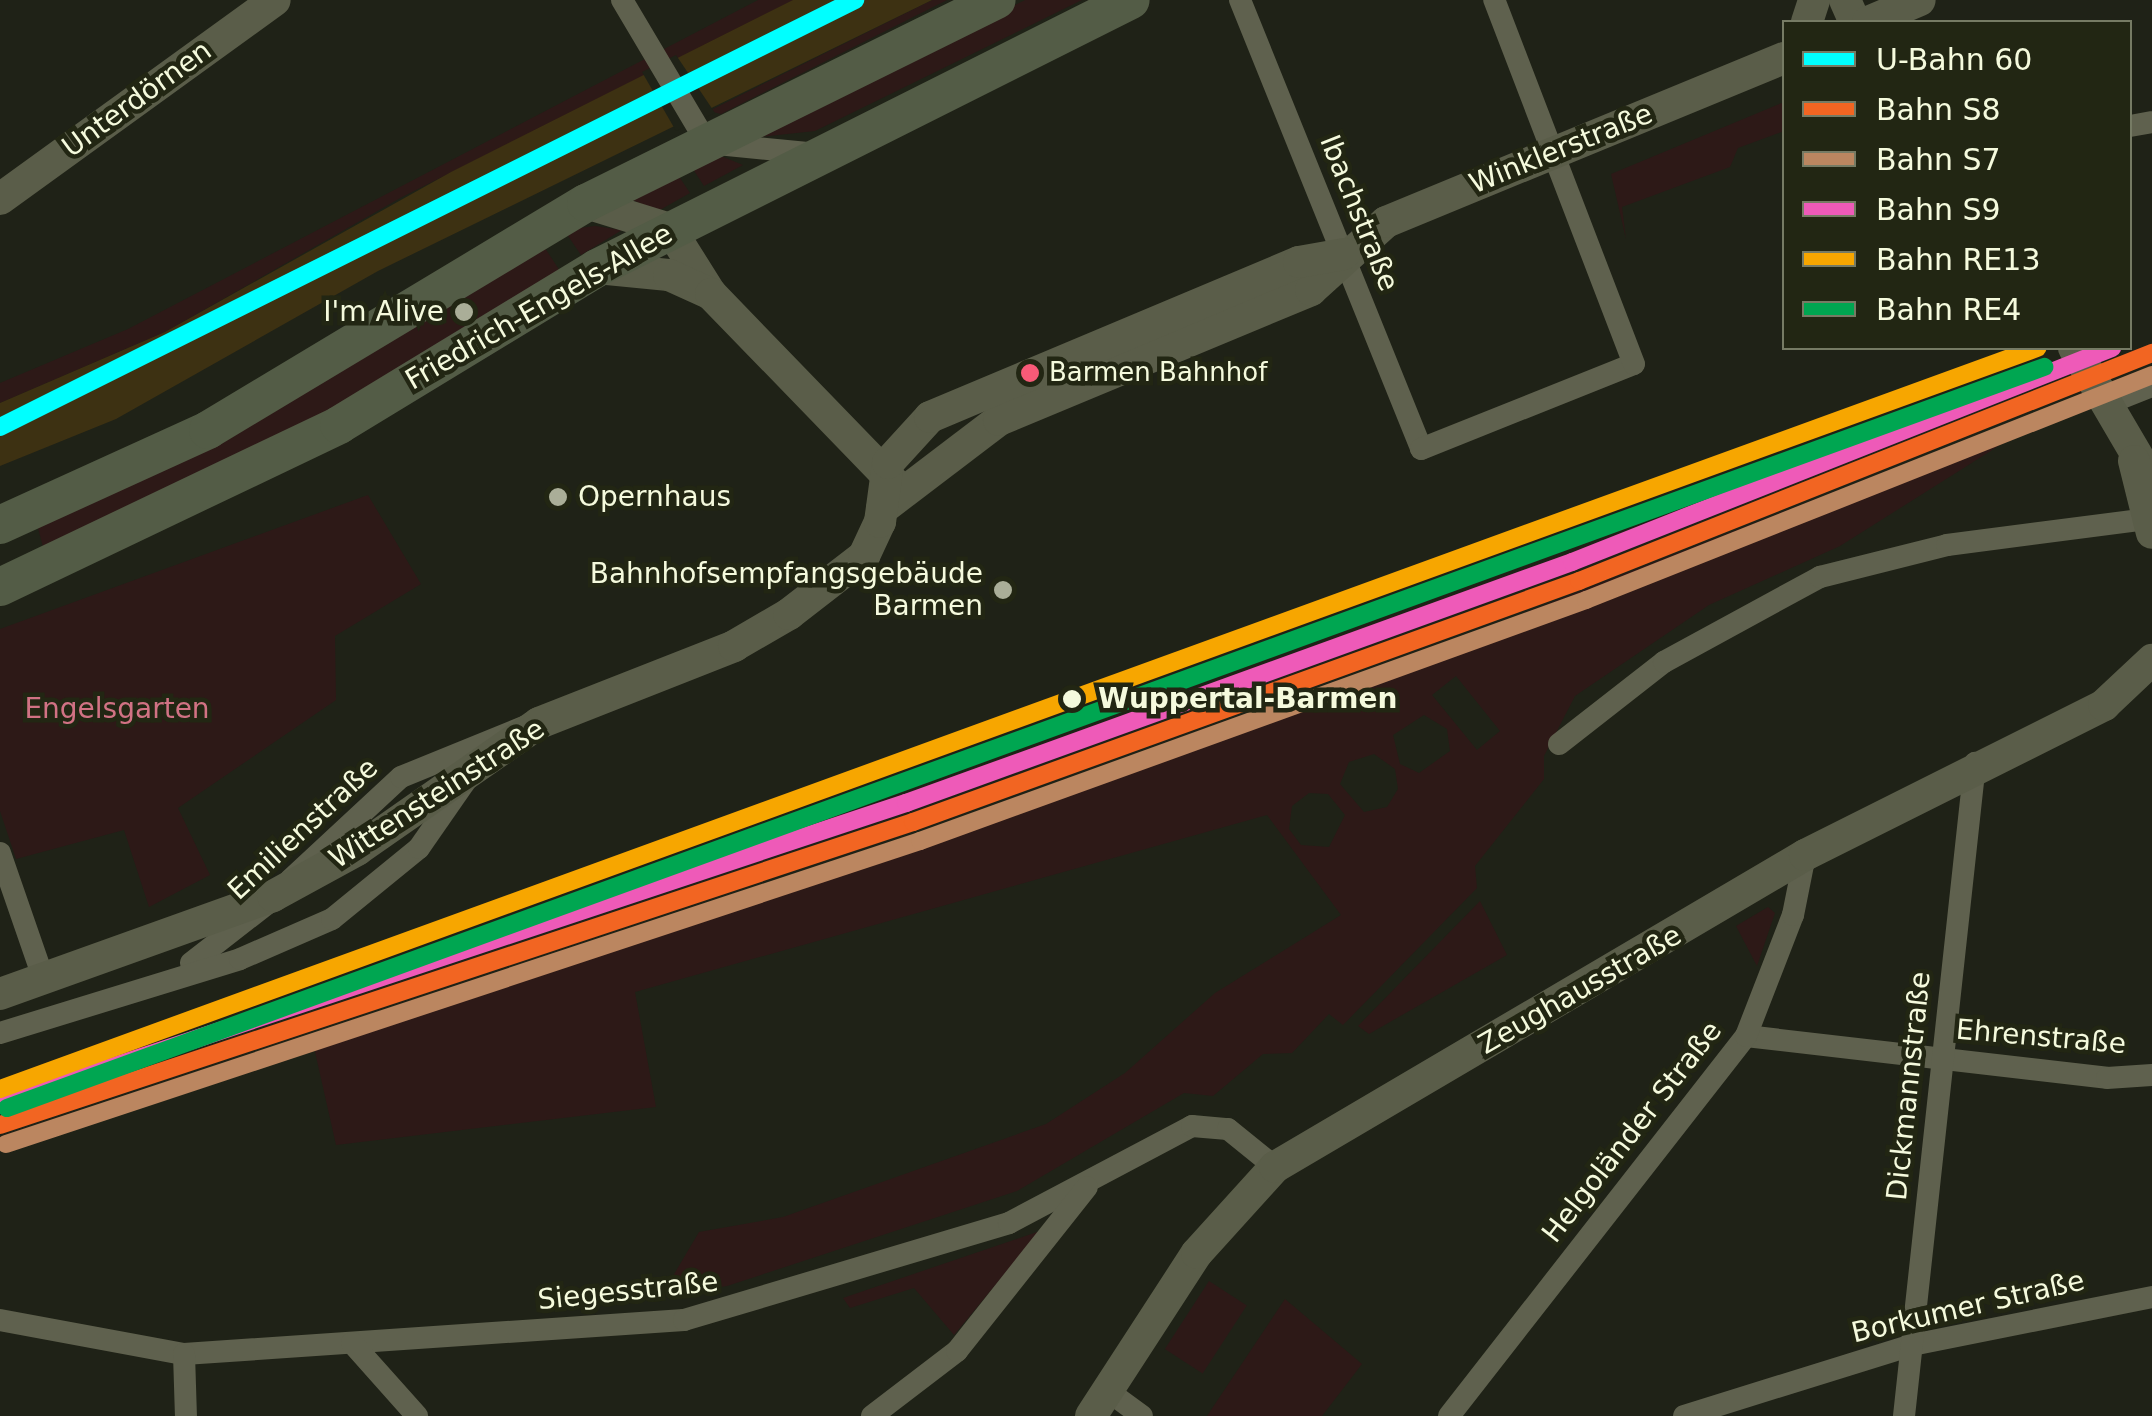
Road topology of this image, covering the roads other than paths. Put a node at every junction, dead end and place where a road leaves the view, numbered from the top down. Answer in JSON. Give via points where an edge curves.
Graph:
{"nodes":[{"id":1,"x":275,"y":0,"type":"edge"},
{"id":2,"x":622,"y":0,"type":"edge"},
{"id":3,"x":997,"y":0,"type":"edge"},
{"id":4,"x":1131,"y":0,"type":"edge"},
{"id":5,"x":1240,"y":0,"type":"edge"},
{"id":6,"x":1494,"y":0,"type":"edge"},
{"id":7,"x":1914,"y":7,"type":"edge"},
{"id":8,"x":1874,"y":20,"type":"edge"},
{"id":9,"x":1782,"y":59,"type":"edge"},
{"id":10,"x":702,"y":135,"type":"junction"},
{"id":11,"x":826,"y":151,"type":"junction"},
{"id":12,"x":1553,"y":156,"type":"junction"},
{"id":13,"x":0,"y":199,"type":"edge"},
{"id":14,"x":586,"y":203,"type":"junction"},
{"id":15,"x":670,"y":230,"type":"junction"},
{"id":16,"x":1344,"y":254,"type":"junction"},
{"id":17,"x":597,"y":268,"type":"junction"},
{"id":18,"x":711,"y":294,"type":"junction"},
{"id":19,"x":2075,"y":350,"type":"edge"},
{"id":20,"x":2152,"y":386,"type":"edge"},
{"id":21,"x":2105,"y":395,"type":"junction"},
{"id":22,"x":2131,"y":447,"type":"junction"},
{"id":23,"x":2152,"y":480,"type":"edge"},
{"id":24,"x":889,"y":491,"type":"junction"},
{"id":25,"x":0,"y":525,"type":"edge"},
{"id":26,"x":2149,"y":526,"type":"edge"},
{"id":27,"x":13,"y":581,"type":"edge"},
{"id":28,"x":2147,"y":673,"type":"edge"},
{"id":29,"x":539,"y":723,"type":"junction"},
{"id":30,"x":1559,"y":744,"type":"dead end"},
{"id":31,"x":1975,"y":763,"type":"junction"},
{"id":32,"x":472,"y":772,"type":"junction"},
{"id":33,"x":0,"y":853,"type":"edge"},
{"id":34,"x":1805,"y":855,"type":"junction"},
{"id":35,"x":172,"y":974,"type":"junction"},
{"id":36,"x":44,"y":980,"type":"junction"},
{"id":37,"x":0,"y":994,"type":"edge"},
{"id":38,"x":0,"y":1033,"type":"edge"},
{"id":39,"x":1746,"y":1036,"type":"junction"},
{"id":40,"x":1942,"y":1058,"type":"junction"},
{"id":41,"x":2152,"y":1075,"type":"edge"},
{"id":42,"x":1275,"y":1167,"type":"junction"},
{"id":43,"x":1089,"y":1184,"type":"junction"},
{"id":44,"x":2152,"y":1298,"type":"edge"},
{"id":45,"x":0,"y":1320,"type":"edge"},
{"id":46,"x":352,"y":1343,"type":"junction"},
{"id":47,"x":1912,"y":1346,"type":"junction"},
{"id":48,"x":184,"y":1354,"type":"junction"},
{"id":49,"x":1099,"y":1404,"type":"edge"},
{"id":50,"x":186,"y":1416,"type":"edge"},
{"id":51,"x":417,"y":1416,"type":"edge"},
{"id":52,"x":872,"y":1416,"type":"edge"},
{"id":53,"x":1142,"y":1416,"type":"edge"},
{"id":54,"x":1449,"y":1416,"type":"edge"},
{"id":55,"x":1684,"y":1416,"type":"edge"},
{"id":56,"x":1904,"y":1416,"type":"edge"}],
"edges":[{"from":1,"to":13,"type":"street","name":"Unterdörnen"},
{"from":2,"to":10,"type":"street"},
{"from":3,"to":10,"type":"main road"},
{"from":4,"to":11,"type":"main road","name":"Friedrich-Engels-Allee"},
{"from":5,"to":16,"type":"street","name":"Ibachstraße"},
{"from":6,"to":12,"type":"street"},
{"from":7,"to":8,"type":"street"},
{"from":9,"to":12,"type":"street","name":"Winklerstraße"},
{"from":10,"to":11,"type":"street","via":[[742,153]]},
{"from":10,"to":14,"type":"main road"},
{"from":11,"to":15,"type":"main road","name":"Friedrich-Engels-Allee"},
{"from":12,"to":16,"type":"street","name":"Winklerstraße","via":[[1386,222]]},
{"from":12,"to":16,"type":"street","name":"Ibachstraße","via":[[1634,364],[1421,449]]},
{"from":14,"to":15,"type":"street"},
{"from":14,"to":25,"type":"main road","via":[[240,412]]},
{"from":15,"to":17,"type":"main road","name":"Friedrich-Engels-Allee"},
{"from":15,"to":18,"type":"street"},
{"from":16,"to":24,"type":"street","name":"Wittensteinstraße","via":[[1300,262],[930,417],[897,446]]},
{"from":17,"to":18,"type":"street","via":[[669,275]]},
{"from":17,"to":27,"type":"main road","name":"Friedrich-Engels-Allee","via":[[338,425]]},
{"from":18,"to":24,"type":"street"},
{"from":19,"to":21,"type":"street"},
{"from":20,"to":21,"type":"street"},
{"from":21,"to":22,"type":"street"},
{"from":22,"to":23,"type":"street"},
{"from":22,"to":26,"type":"street"},
{"from":24,"to":29,"type":"street","name":"Wittensteinstraße","via":[[854,568],[789,614],[734,646]]},
{"from":25,"to":27,"type":"main road","via":[[31,544]]},
{"from":26,"to":30,"type":"street","via":[[1947,545],[1820,577],[1664,662]]},
{"from":28,"to":31,"type":"street","name":"Zeughausstraße","via":[[2104,705]]},
{"from":29,"to":32,"type":"street","name":"Wittensteinstraße"},
{"from":29,"to":35,"type":"street","name":"Emilienstraße","via":[[435,757],[358,810],[224,943]]},
{"from":31,"to":34,"type":"street","name":"Zeughausstraße"},
{"from":31,"to":40,"type":"street","name":"Dickmannstraße"},
{"from":32,"to":35,"type":"street","name":"Emilienstraße","via":[[443,820],[375,893],[240,960]]},
{"from":32,"to":36,"type":"street","name":"Wittensteinstraße","via":[[273,896]]},
{"from":33,"to":36,"type":"street"},
{"from":34,"to":39,"type":"street","name":"Helgoländer Straße","via":[[1793,915]]},
{"from":34,"to":42,"type":"street","name":"Zeughausstraße"},
{"from":35,"to":38,"type":"street","name":"Emilienstraße"},
{"from":36,"to":37,"type":"street","name":"Wittensteinstraße"},
{"from":39,"to":40,"type":"street","name":"Ehrenstraße"},
{"from":39,"to":54,"type":"street","name":"Helgoländer Straße"},
{"from":40,"to":41,"type":"street","name":"Ehrenstraße"},
{"from":40,"to":47,"type":"street","name":"Dickmannstraße"},
{"from":42,"to":43,"type":"street","name":"Siegesstraße","via":[[1228,1130],[1192,1126]]},
{"from":42,"to":49,"type":"street","name":"Zeughausstraße","via":[[1197,1253]]},
{"from":43,"to":46,"type":"street","name":"Siegesstraße","via":[[1009,1223],[748,1307]]},
{"from":43,"to":52,"type":"street","via":[[957,1350]]},
{"from":44,"to":47,"type":"street","name":"Borkumer Straße"},
{"from":45,"to":48,"type":"street","name":"Siegesstraße"},
{"from":46,"to":48,"type":"street","name":"Siegesstraße"},
{"from":46,"to":51,"type":"street"},
{"from":47,"to":55,"type":"street","name":"Borkumer Straße"},
{"from":47,"to":56,"type":"street","name":"Dickmannstraße"},
{"from":48,"to":50,"type":"street"},
{"from":49,"to":53,"type":"street"}]}
